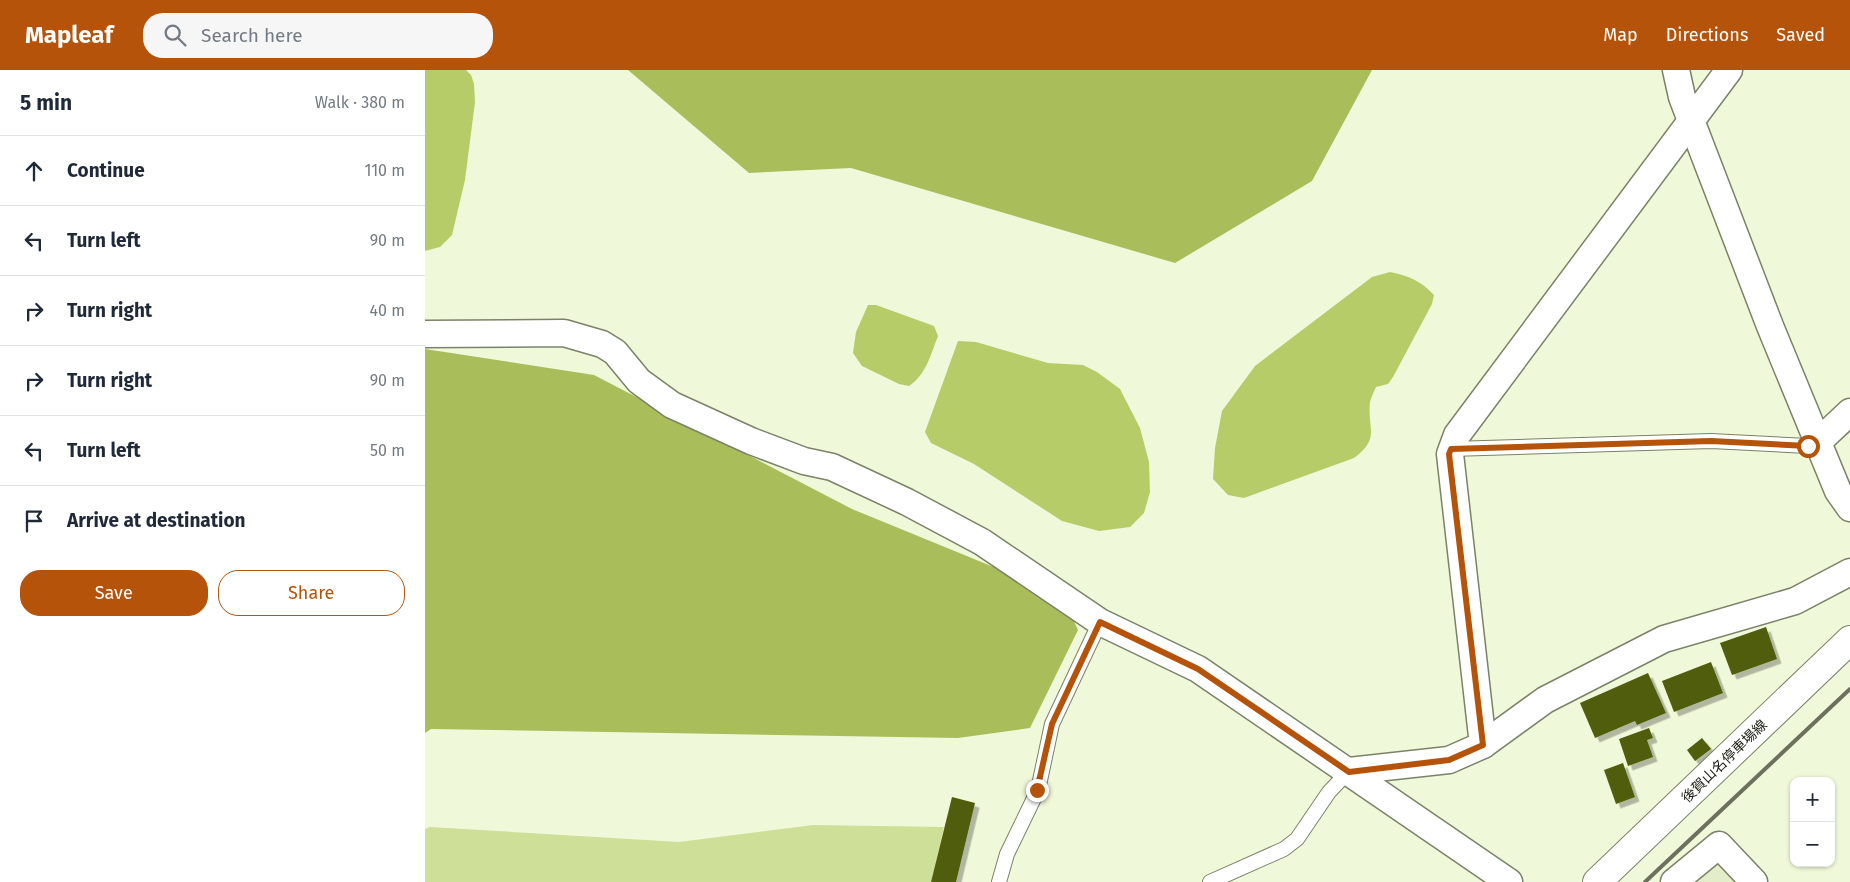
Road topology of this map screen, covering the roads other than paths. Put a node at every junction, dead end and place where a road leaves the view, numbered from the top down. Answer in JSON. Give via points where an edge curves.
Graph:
{"nodes":[{"id":1,"x":1676,"y":70,"type":"edge"},
{"id":2,"x":1729,"y":70,"type":"edge"},
{"id":3,"x":1692,"y":122,"type":"junction"},
{"id":4,"x":425,"y":334,"type":"edge"},
{"id":5,"x":1850,"y":412,"type":"edge"},
{"id":6,"x":1818,"y":442,"type":"junction"},
{"id":7,"x":1451,"y":449,"type":"junction"},
{"id":8,"x":1850,"y":508,"type":"edge"},
{"id":9,"x":1850,"y":572,"type":"edge"},
{"id":10,"x":1100,"y":622,"type":"junction"},
{"id":11,"x":1850,"y":640,"type":"edge"},
{"id":12,"x":1483,"y":745,"type":"junction"},
{"id":13,"x":1349,"y":772,"type":"junction"},
{"id":14,"x":999,"y":882,"type":"edge"},
{"id":15,"x":1210,"y":882,"type":"edge"},
{"id":16,"x":1509,"y":882,"type":"edge"},
{"id":17,"x":1597,"y":882,"type":"edge"},
{"id":18,"x":1673,"y":882,"type":"edge"},
{"id":19,"x":1754,"y":882,"type":"edge"}],
"edges":[{"from":1,"to":3,"type":"street"},
{"from":2,"to":3,"type":"street"},
{"from":3,"to":6,"type":"street"},
{"from":3,"to":7,"type":"street","via":[[1457,435]]},
{"from":4,"to":10,"type":"street","via":[[564,333],[602,344],[615,352],[639,381],[672,405],[751,441],[804,461],[832,467],[907,502],[983,542]]},
{"from":5,"to":6,"type":"street"},
{"from":6,"to":7,"type":"lane","via":[[1808,446],[1711,441]]},
{"from":6,"to":8,"type":"street","via":[[1838,491]]},
{"from":7,"to":12,"type":"street","via":[[1449,454]]},
{"from":9,"to":12,"type":"street","via":[[1795,601],[1664,639],[1545,700]]},
{"from":10,"to":13,"type":"street","via":[[1198,669]]},
{"from":10,"to":14,"type":"lane","via":[[1052,724],[1037,790],[1007,854]]},
{"from":11,"to":17,"type":"main road","name":"後賀山名停車場線"},
{"from":12,"to":13,"type":"street","via":[[1449,760]]},
{"from":13,"to":15,"type":"lane","via":[[1329,792],[1297,839],[1283,849]]},
{"from":13,"to":16,"type":"street"},
{"from":18,"to":19,"type":"street","via":[[1719,845]]}]}
